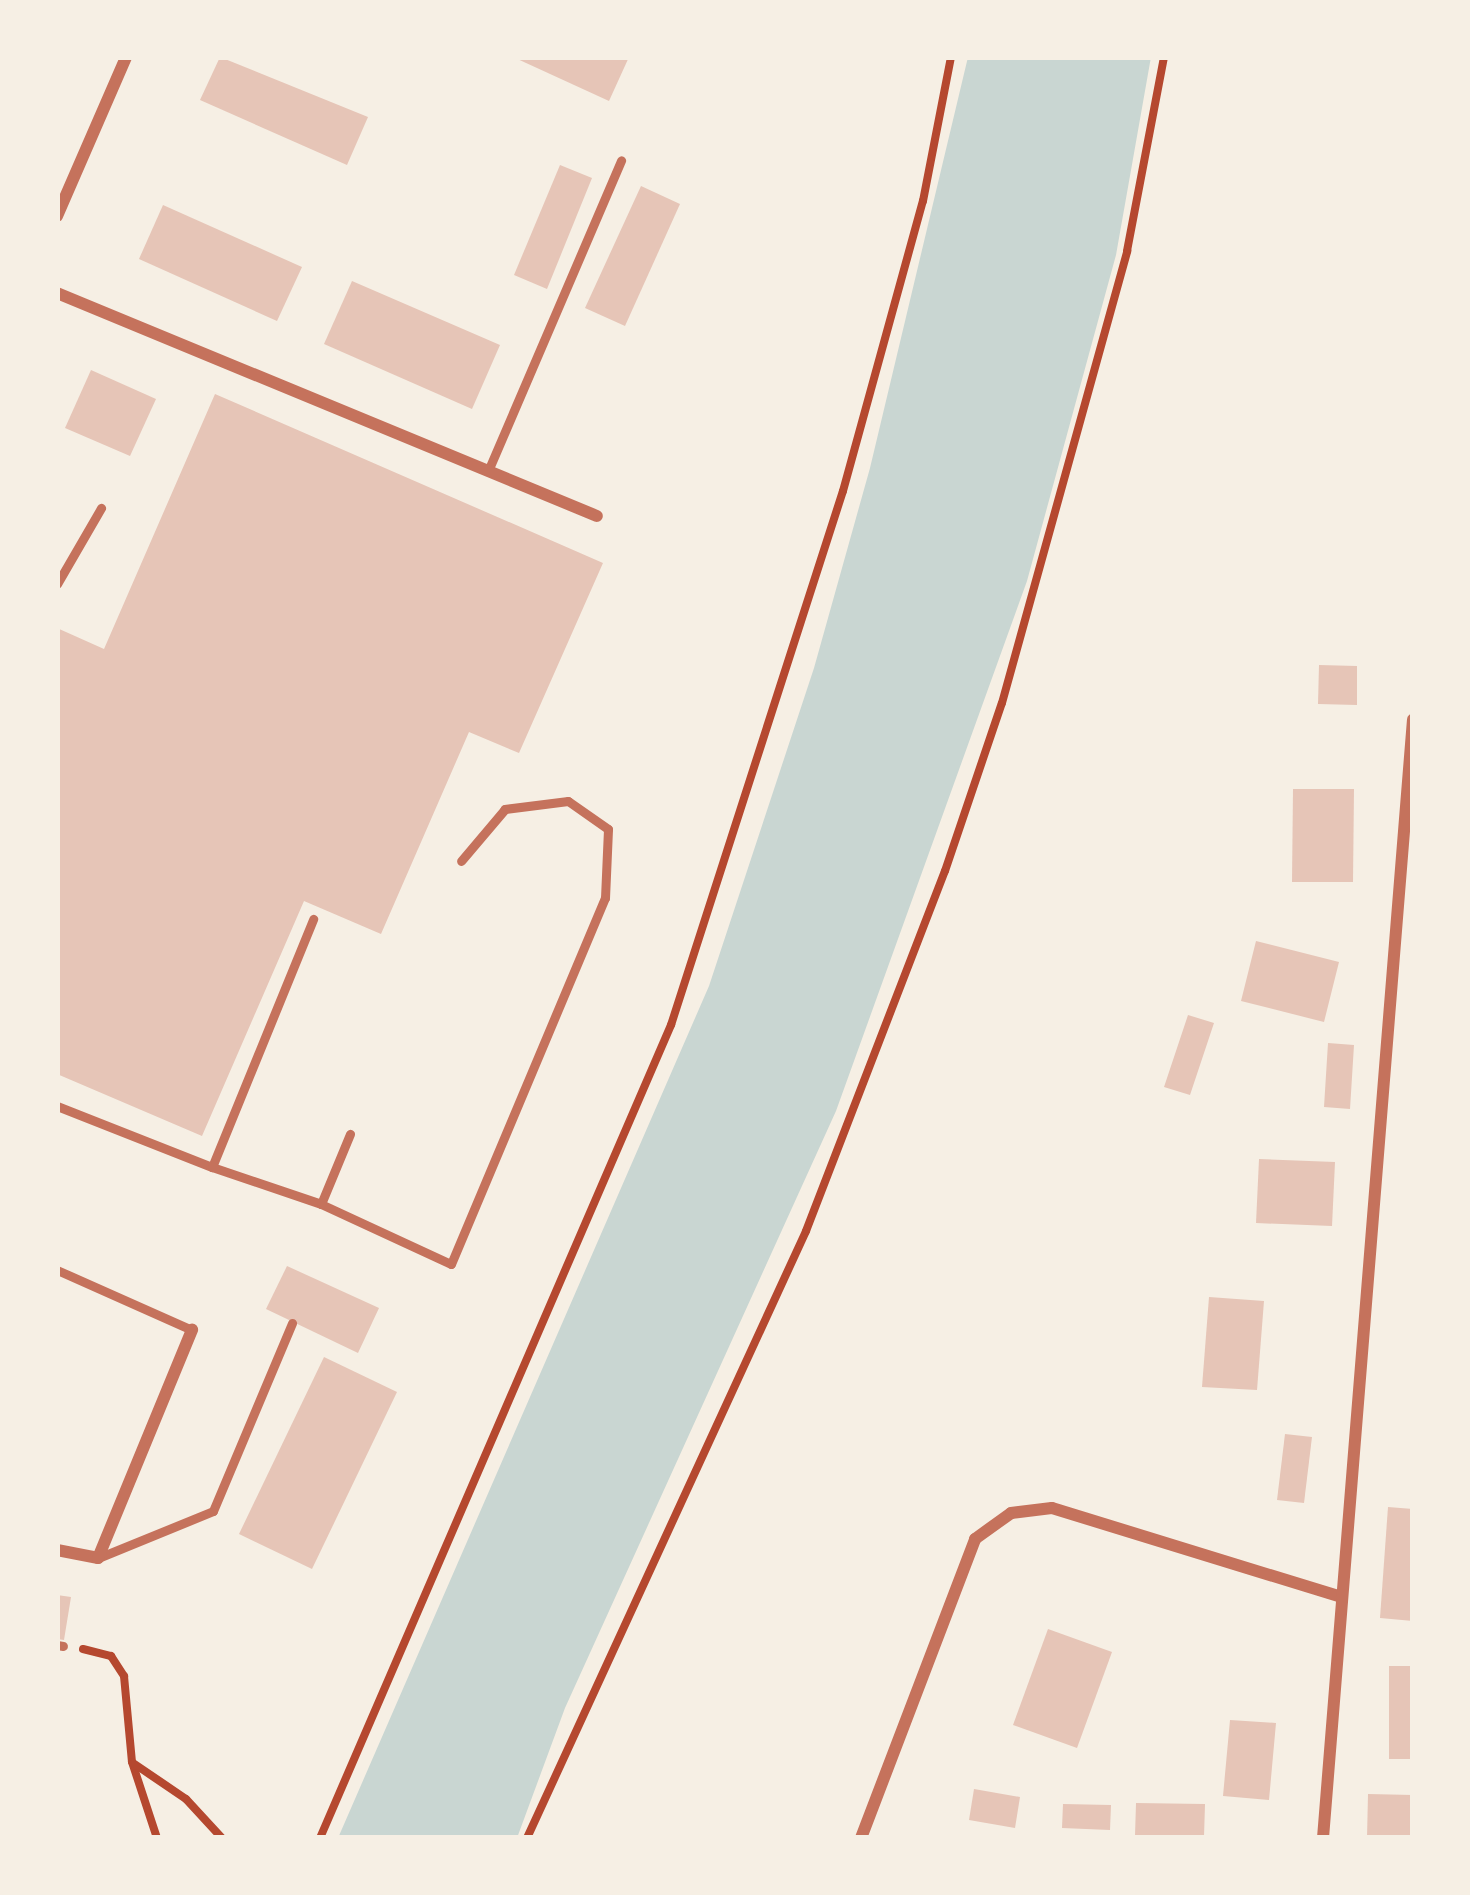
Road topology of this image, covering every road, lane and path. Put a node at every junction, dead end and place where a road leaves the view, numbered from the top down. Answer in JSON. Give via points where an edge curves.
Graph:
{"nodes":[{"id":1,"x":126,"y":57,"type":"edge"},
{"id":2,"x":951,"y":57,"type":"edge"},
{"id":3,"x":1164,"y":57,"type":"edge"},
{"id":4,"x":621,"y":160,"type":"dead end"},
{"id":5,"x":57,"y":216,"type":"edge"},
{"id":6,"x":57,"y":293,"type":"edge"},
{"id":7,"x":488,"y":471,"type":"junction"},
{"id":8,"x":101,"y":508,"type":"dead end"},
{"id":9,"x":597,"y":516,"type":"dead end"},
{"id":10,"x":57,"y":584,"type":"edge"},
{"id":11,"x":1413,"y":720,"type":"edge"},
{"id":12,"x":461,"y":861,"type":"dead end"},
{"id":13,"x":313,"y":919,"type":"dead end"},
{"id":14,"x":57,"y":1106,"type":"edge"},
{"id":15,"x":350,"y":1134,"type":"dead end"},
{"id":16,"x":212,"y":1167,"type":"junction"},
{"id":17,"x":321,"y":1204,"type":"junction"},
{"id":18,"x":57,"y":1270,"type":"edge"},
{"id":19,"x":292,"y":1322,"type":"dead end"},
{"id":20,"x":192,"y":1330,"type":"joint"},
{"id":21,"x":57,"y":1550,"type":"edge"},
{"id":22,"x":98,"y":1558,"type":"junction"},
{"id":23,"x":1342,"y":1597,"type":"junction"},
{"id":24,"x":60,"y":1646,"type":"edge"},
{"id":25,"x":131,"y":1762,"type":"junction"},
{"id":26,"x":157,"y":1838,"type":"edge"},
{"id":27,"x":221,"y":1838,"type":"edge"},
{"id":28,"x":320,"y":1838,"type":"edge"},
{"id":29,"x":527,"y":1838,"type":"edge"},
{"id":30,"x":861,"y":1838,"type":"edge"},
{"id":31,"x":1323,"y":1838,"type":"edge"}],
"edges":[{"from":1,"to":5,"type":"street"},
{"from":2,"to":28,"type":"path","via":[[923,201],[844,490],[671,1025]]},
{"from":3,"to":29,"type":"path","via":[[1127,251],[1002,703],[945,871],[806,1231]]},
{"from":4,"to":7,"type":"lane"},
{"from":6,"to":7,"type":"street"},
{"from":7,"to":9,"type":"street"},
{"from":8,"to":10,"type":"lane"},
{"from":11,"to":23,"type":"street"},
{"from":12,"to":17,"type":"lane","via":[[505,809],[568,801],[608,829],[605,898],[451,1264]]},
{"from":13,"to":16,"type":"lane"},
{"from":14,"to":16,"type":"lane"},
{"from":15,"to":17,"type":"lane"},
{"from":16,"to":17,"type":"lane"},
{"from":18,"to":20,"type":"lane"},
{"from":19,"to":22,"type":"lane","via":[[213,1510]]},
{"from":20,"to":22,"type":"street"},
{"from":21,"to":22,"type":"street"},
{"from":23,"to":30,"type":"street","via":[[1052,1508],[1011,1513],[975,1539]]},
{"from":23,"to":31,"type":"street"},
{"from":24,"to":25,"type":"path","via":[[111,1656],[124,1676]]},
{"from":25,"to":26,"type":"path"},
{"from":25,"to":27,"type":"path","via":[[186,1799]]}]}
